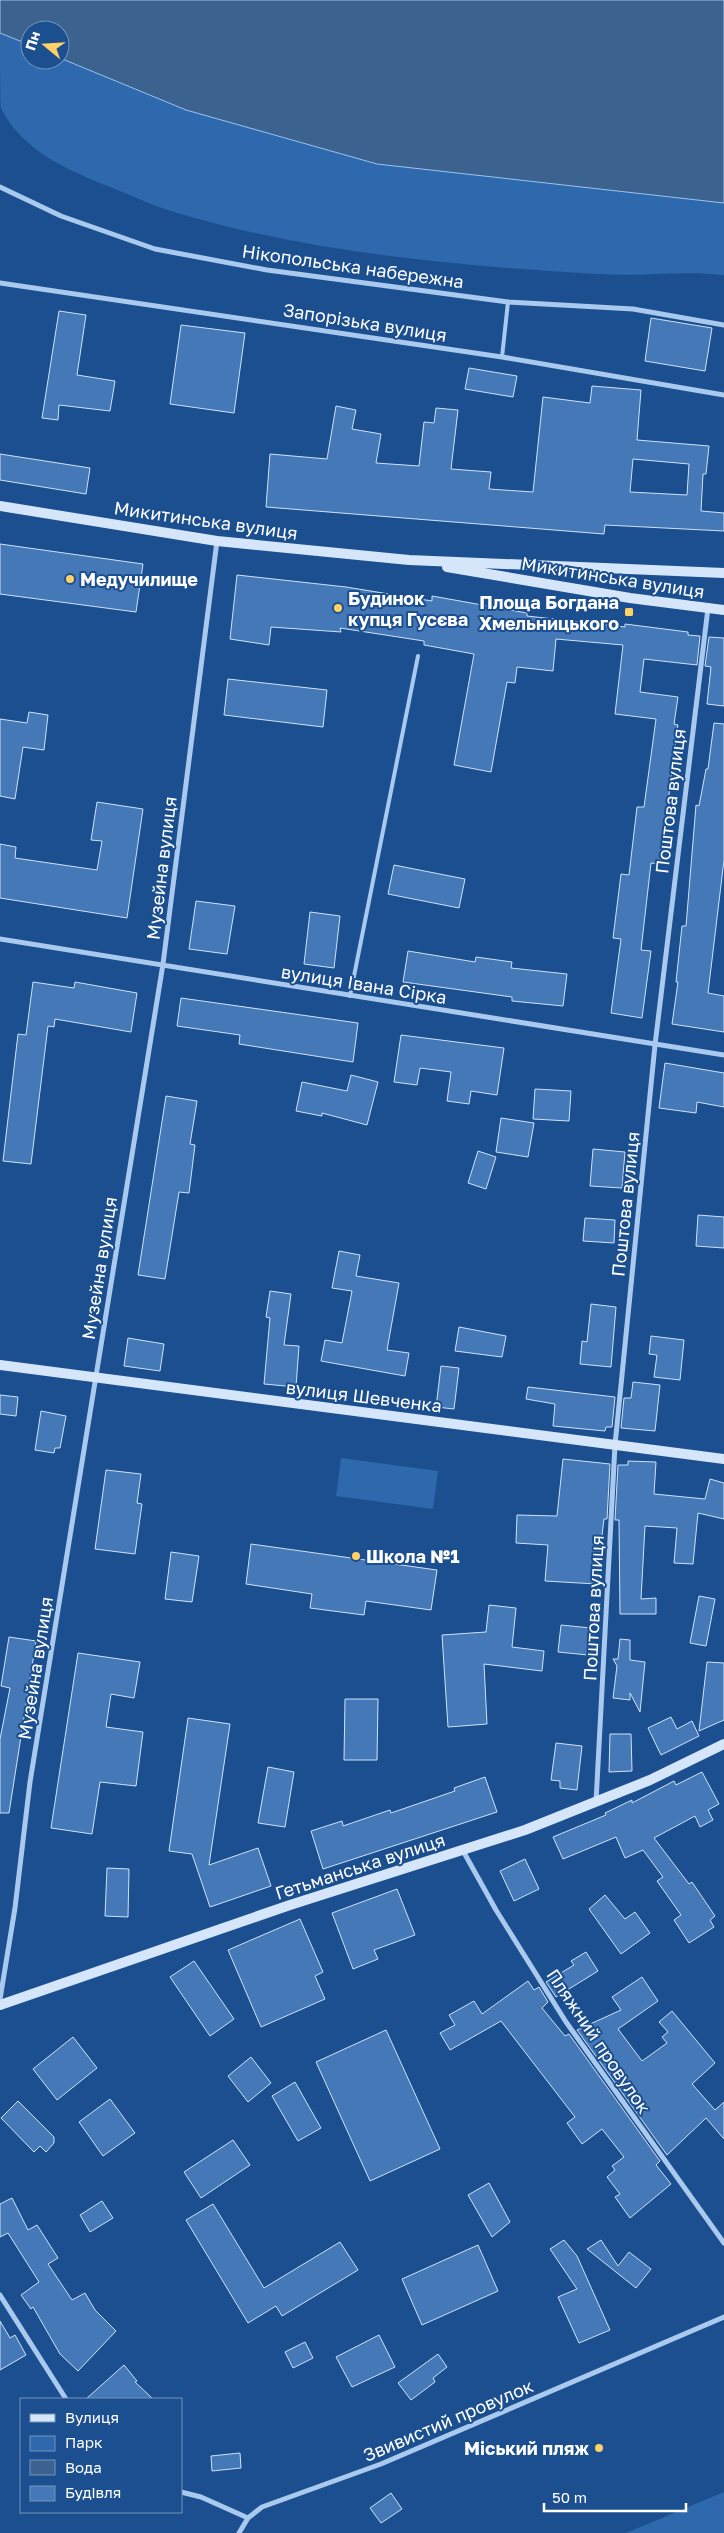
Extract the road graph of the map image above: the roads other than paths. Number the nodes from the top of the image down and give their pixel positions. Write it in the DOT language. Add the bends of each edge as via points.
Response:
graph roads {
  1 [pos="0,187"];
  2 [pos="0,283"];
  3 [pos="508,302"];
  4 [pos="724,325"];
  5 [pos="502,356"];
  6 [pos="724,395"];
  7 [pos="0,506"];
  8 [pos="216,541"];
  9 [pos="409,560"];
  10 [pos="724,573"];
  11 [pos="708,608"];
  12 [pos="724,610"];
  13 [pos="418,656"];
  14 [pos="0,939"];
  15 [pos="163,964"];
  16 [pos="350,996"];
  17 [pos="655,1045"];
  18 [pos="724,1055"];
  19 [pos="0,1365"];
  20 [pos="95,1379"];
  21 [pos="616,1445"];
  22 [pos="724,1459"];
  23 [pos="724,1744"];
  24 [pos="596,1804"];
  25 [pos="462,1849"];
  26 [pos="0,1999"];
  27 [pos="0,2006"];
  28 [pos="724,2243"];
  29 [pos="0,2295"];
  30 [pos="724,2317"];
  31 [pos="65,2398"];
  32 [pos="182,2492"];
  33 [pos="248,2518"];
  34 [pos="239,2533"];
  1 -- 3 [label="street, Нікопольська набережна" via="61,216 155,249 267,270"];
  2 -- 5 [label="street, Запорізька вулиця"];
  3 -- 4 [label="street, Нікопольська набережна" via="633,309"];
  3 -- 5 [label="lane"];
  5 -- 6 [label="street, Запорізька вулиця"];
  7 -- 8 [label="street, Микитинська вулиця"];
  8 -- 9 [label="street, Микитинська вулиця"];
  8 -- 15 [label="street, Музейна вулиця"];
  9 -- 10 [label="street, Микитинська вулиця"];
  9 -- 11 [label="street, Микитинська вулиця"];
  11 -- 12 [label="street, Микитинська вулиця"];
  11 -- 17 [label="street, Поштова вулиця"];
  13 -- 16 [label="lane"];
  14 -- 15 [label="street, вулиця Івана Сірка"];
  15 -- 16 [label="street, вулиця Івана Сірка"];
  15 -- 20 [label="street, Музейна вулиця"];
  16 -- 17 [label="street, вулиця Івана Сірка"];
  17 -- 18 [label="street, вулиця Івана Сірка"];
  17 -- 21 [label="street, Поштова вулиця"];
  19 -- 20 [label="street, вулиця Шевченка"];
  20 -- 21 [label="street, вулиця Шевченка"];
  20 -- 26 [label="street, Музейна вулиця" via="30,1782"];
  21 -- 22 [label="street, вулиця Шевченка"];
  21 -- 24 [label="street, Поштова вулиця"];
  23 -- 24 [label="street, Гетьманська вулиця"];
  24 -- 25 [label="street, Гетьманська вулиця"];
  25 -- 27 [label="street, Гетьманська вулиця"];
  25 -- 28 [label="street, Пляжний провулок" via="566,2022"];
  29 -- 31 [label="street"];
  30 -- 33 [label="street, Звивистий провулок" via="381,2464 262,2507"];
  32 -- 33 [label="street" via="202,2497"];
  33 -- 34 [label="street"];
}
